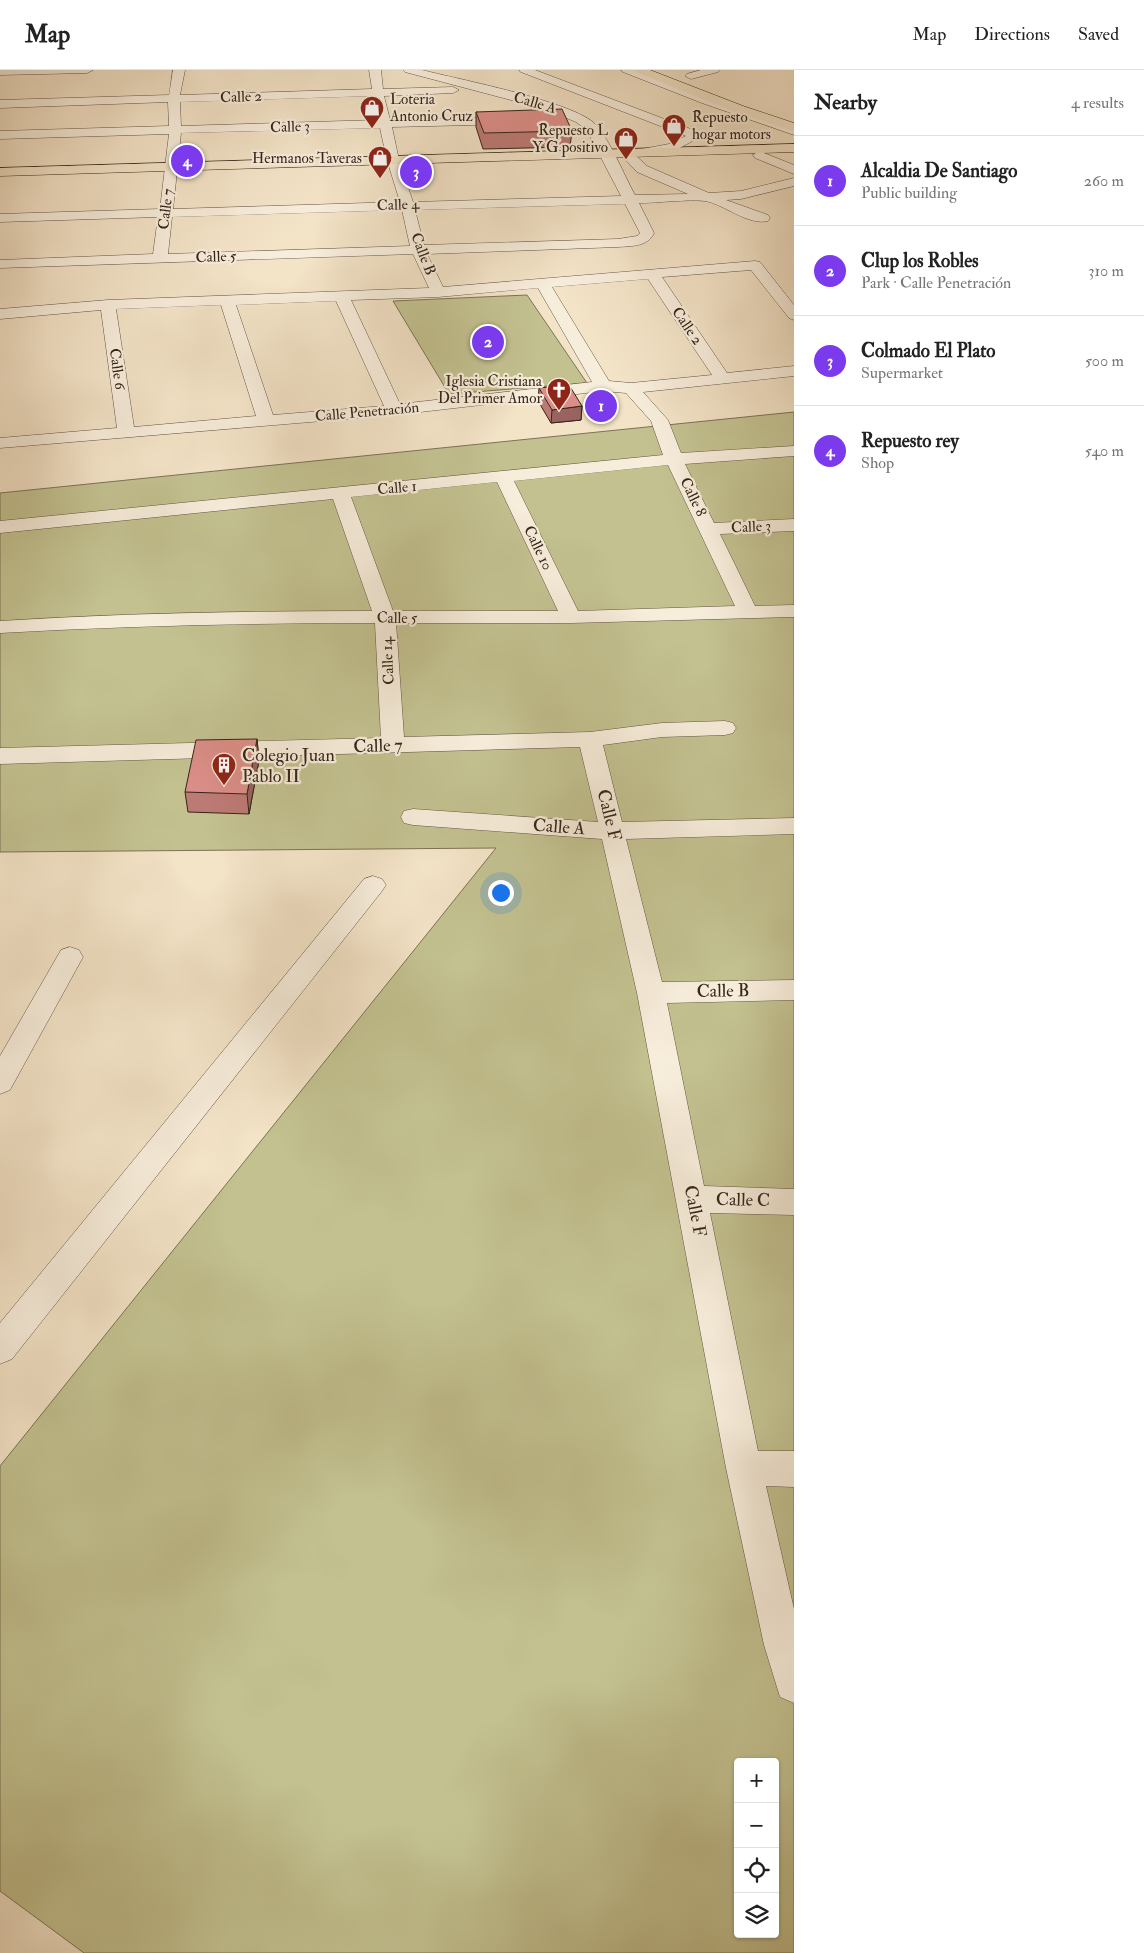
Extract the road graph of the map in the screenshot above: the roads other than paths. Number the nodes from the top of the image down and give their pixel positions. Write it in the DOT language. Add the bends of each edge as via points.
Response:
graph roads {
  1 [pos="87,70"];
  2 [pos="179,70"];
  3 [pos="375,70"];
  4 [pos="409,70"];
  5 [pos="524,70"];
  6 [pos="626,70"];
  7 [pos="640,70"];
  8 [pos="658,70"];
  9 [pos="714,70"];
  10 [pos="0,72"];
  11 [pos="482,89"];
  12 [pos="721,89"];
  13 [pos="378,93"];
  14 [pos="174,98"];
  15 [pos="0,104"];
  16 [pos="744,107"];
  17 [pos="775,108"];
  18 [pos="794,115"];
  19 [pos="551,119"];
  20 [pos="580,119"];
  21 [pos="522,120"];
  22 [pos="794,120"];
  23 [pos="385,124"];
  24 [pos="774,124"];
  25 [pos="794,127"];
  26 [pos="175,130"];
  27 [pos="794,131"];
  28 [pos="0,135"];
  29 [pos="794,148"];
  30 [pos="646,152"];
  31 [pos="758,152"];
  32 [pos="794,154"];
  33 [pos="609,156"];
  34 [pos="630,158"];
  35 [pos="394,163"];
  36 [pos="171,169"];
  37 [pos="794,170"];
  38 [pos="0,172"];
  39 [pos="0,176"];
  40 [pos="794,182"];
  41 [pos="711,197"];
  42 [pos="629,198"];
  43 [pos="407,204"];
  44 [pos="166,213"];
  45 [pos="0,218"];
  46 [pos="763,218"];
  47 [pos="641,240"];
  48 [pos="418,250"];
  49 [pos="160,259"];
  50 [pos="0,264"];
  51 [pos="652,273"];
  52 [pos="542,282"];
  53 [pos="438,292"];
  54 [pos="342,296"];
  55 [pos="227,300"];
  56 [pos="108,305"];
  57 [pos="0,314"];
  58 [pos="794,315"];
  59 [pos="794,371"];
  60 [pos="722,378"];
  61 [pos="603,386"];
  62 [pos="631,388"];
  63 [pos="394,410"];
  64 [pos="266,421"];
  65 [pos="126,432"];
  66 [pos="0,443"];
  67 [pos="794,451"];
  68 [pos="674,460"];
  69 [pos="504,478"];
  70 [pos="340,493"];
  71 [pos="794,525"];
  72 [pos="0,527"];
  73 [pos="709,529"];
  74 [pos="794,610"];
  75 [pos="748,612"];
  76 [pos="571,617"];
  77 [pos="385,618"];
  78 [pos="0,627"];
  79 [pos="725,728"];
  80 [pos="590,739"];
  81 [pos="393,746"];
  82 [pos="0,756"];
  83 [pos="413,817"];
  84 [pos="794,826"];
  85 [pos="613,831"];
  86 [pos="373,885"];
  87 [pos="70,957"];
  88 [pos="794,990"];
  89 [pos="651,993"];
  90 [pos="0,1082"];
  91 [pos="693,1199"];
  92 [pos="794,1202"];
  93 [pos="0,1348"];
  94 [pos="744,1468"];
  95 [pos="794,1469"];
  96 [pos="794,1683"];
  1 -- 10 [label="street"];
  2 -- 14 [label="street, Calle 7"];
  3 -- 13 [label="street, Calle B"];
  4 -- 11 [label="street, Calle A"];
  5 -- 30 [label="street" via="692,134 692,138 682,143"];
  6 -- 24 [label="street"];
  7 -- 16 [label="main road"];
  8 -- 16 [label="main road"];
  9 -- 12 [label="street" via="687,75"];
  11 -- 13 [label="street, Calle 2"];
  11 -- 20 [label="street, Calle A" via="549,106"];
  13 -- 14 [label="street, Calle 2"];
  13 -- 23 [label="street, Calle B"];
  14 -- 15 [label="street, Calle 2"];
  14 -- 26 [label="street, Calle 7"];
  16 -- 22 [label="main road"];
  16 -- 25 [label="main road"];
  17 -- 18 [label="street"];
  19 -- 20 [label="street"];
  20 -- 33 [label="street, Calle A" via="590,127"];
  21 -- 23 [label="street, Calle 3"];
  23 -- 26 [label="street, Calle 3"];
  23 -- 35 [label="street, Calle B"];
  24 -- 27 [label="street"];
  24 -- 31 [label="main road" via="780,130 780,138"];
  26 -- 28 [label="street, Calle 3"];
  26 -- 36 [label="street, Calle 7"];
  29 -- 31 [label="main road"];
  30 -- 31 [label="main road"];
  30 -- 33 [label="main road"];
  31 -- 32 [label="main road"];
  31 -- 34 [label="main road"];
  31 -- 37 [label="street"];
  33 -- 34 [label="main road"];
  33 -- 35 [label="main road"];
  33 -- 42 [label="street, Calle A"];
  34 -- 41 [label="street" via="642,169"];
  35 -- 36 [label="main road"];
  35 -- 43 [label="street, Calle B"];
  36 -- 38 [label="main road"];
  36 -- 39 [label="main road"];
  36 -- 44 [label="street, Calle 7"];
  40 -- 41 [label="street, Calle 4" via="741,195"];
  41 -- 42 [label="street, Calle 4"];
  41 -- 46 [label="street"];
  42 -- 43 [label="street, Calle 4"];
  42 -- 47 [label="street, Calle A" via="647,233"];
  43 -- 44 [label="street, Calle 4"];
  43 -- 48 [label="street, Calle B"];
  44 -- 45 [label="street, Calle 4"];
  44 -- 49 [label="street, Calle 7"];
  47 -- 48 [label="street, Calle 5"];
  48 -- 49 [label="street, Calle 5"];
  48 -- 53 [label="street, Calle B"];
  49 -- 50 [label="street, Calle 5"];
  51 -- 52 [label="street"];
  51 -- 58 [label="street" via="755,265"];
  51 -- 60 [label="street, Calle 2"];
  52 -- 53 [label="street"];
  52 -- 61 [label="street"];
  53 -- 54 [label="street"];
  54 -- 55 [label="street"];
  54 -- 63 [label="street"];
  55 -- 56 [label="street"];
  55 -- 64 [label="street"];
  56 -- 57 [label="street"];
  56 -- 65 [label="street, Calle 6"];
  59 -- 60 [label="street, Calle Penetración"];
  60 -- 62 [label="street, Calle Penetración"];
  61 -- 62 [label="street, Calle Penetración"];
  61 -- 63 [label="street, Calle Penetración"];
  62 -- 68 [label="street, Calle 8" via="658,420"];
  63 -- 64 [label="street, Calle Penetración"];
  64 -- 65 [label="street, Calle Penetración"];
  65 -- 66 [label="street, Calle Penetración"];
  67 -- 68 [label="street, Calle 1"];
  68 -- 69 [label="street, Calle 1"];
  68 -- 73 [label="street, Calle 8"];
  69 -- 70 [label="street, Calle 1"];
  69 -- 76 [label="street, Calle 10"];
  70 -- 72 [label="street, Calle 1"];
  70 -- 77 [label="street, Calle 14"];
  71 -- 73 [label="street, Calle 3"];
  73 -- 75 [label="street, Calle 8"];
  74 -- 75 [label="street, Calle 5"];
  75 -- 76 [label="street, Calle 5"];
  76 -- 77 [label="street, Calle 5"];
  77 -- 78 [label="street, Calle 5" via="236,617"];
  77 -- 81 [label="street, Calle 14"];
  79 -- 80 [label="street, Calle 7" via="662,730"];
  80 -- 81 [label="street, Calle 7"];
  80 -- 85 [label="street, Calle F"];
  81 -- 82 [label="street, Calle 7"];
  83 -- 85 [label="street, Calle A"];
  84 -- 85 [label="street, Calle A"];
  85 -- 89 [label="street, Calle F"];
  86 -- 93 [label="street"];
  87 -- 90 [label="street"];
  88 -- 89 [label="street, Calle B"];
  89 -- 91 [label="street, Calle F"];
  91 -- 92 [label="street, Calle C"];
  91 -- 94 [label="street, Calle F"];
  94 -- 95 [label="street"];
  94 -- 96 [label="street, Calle F"];
}
